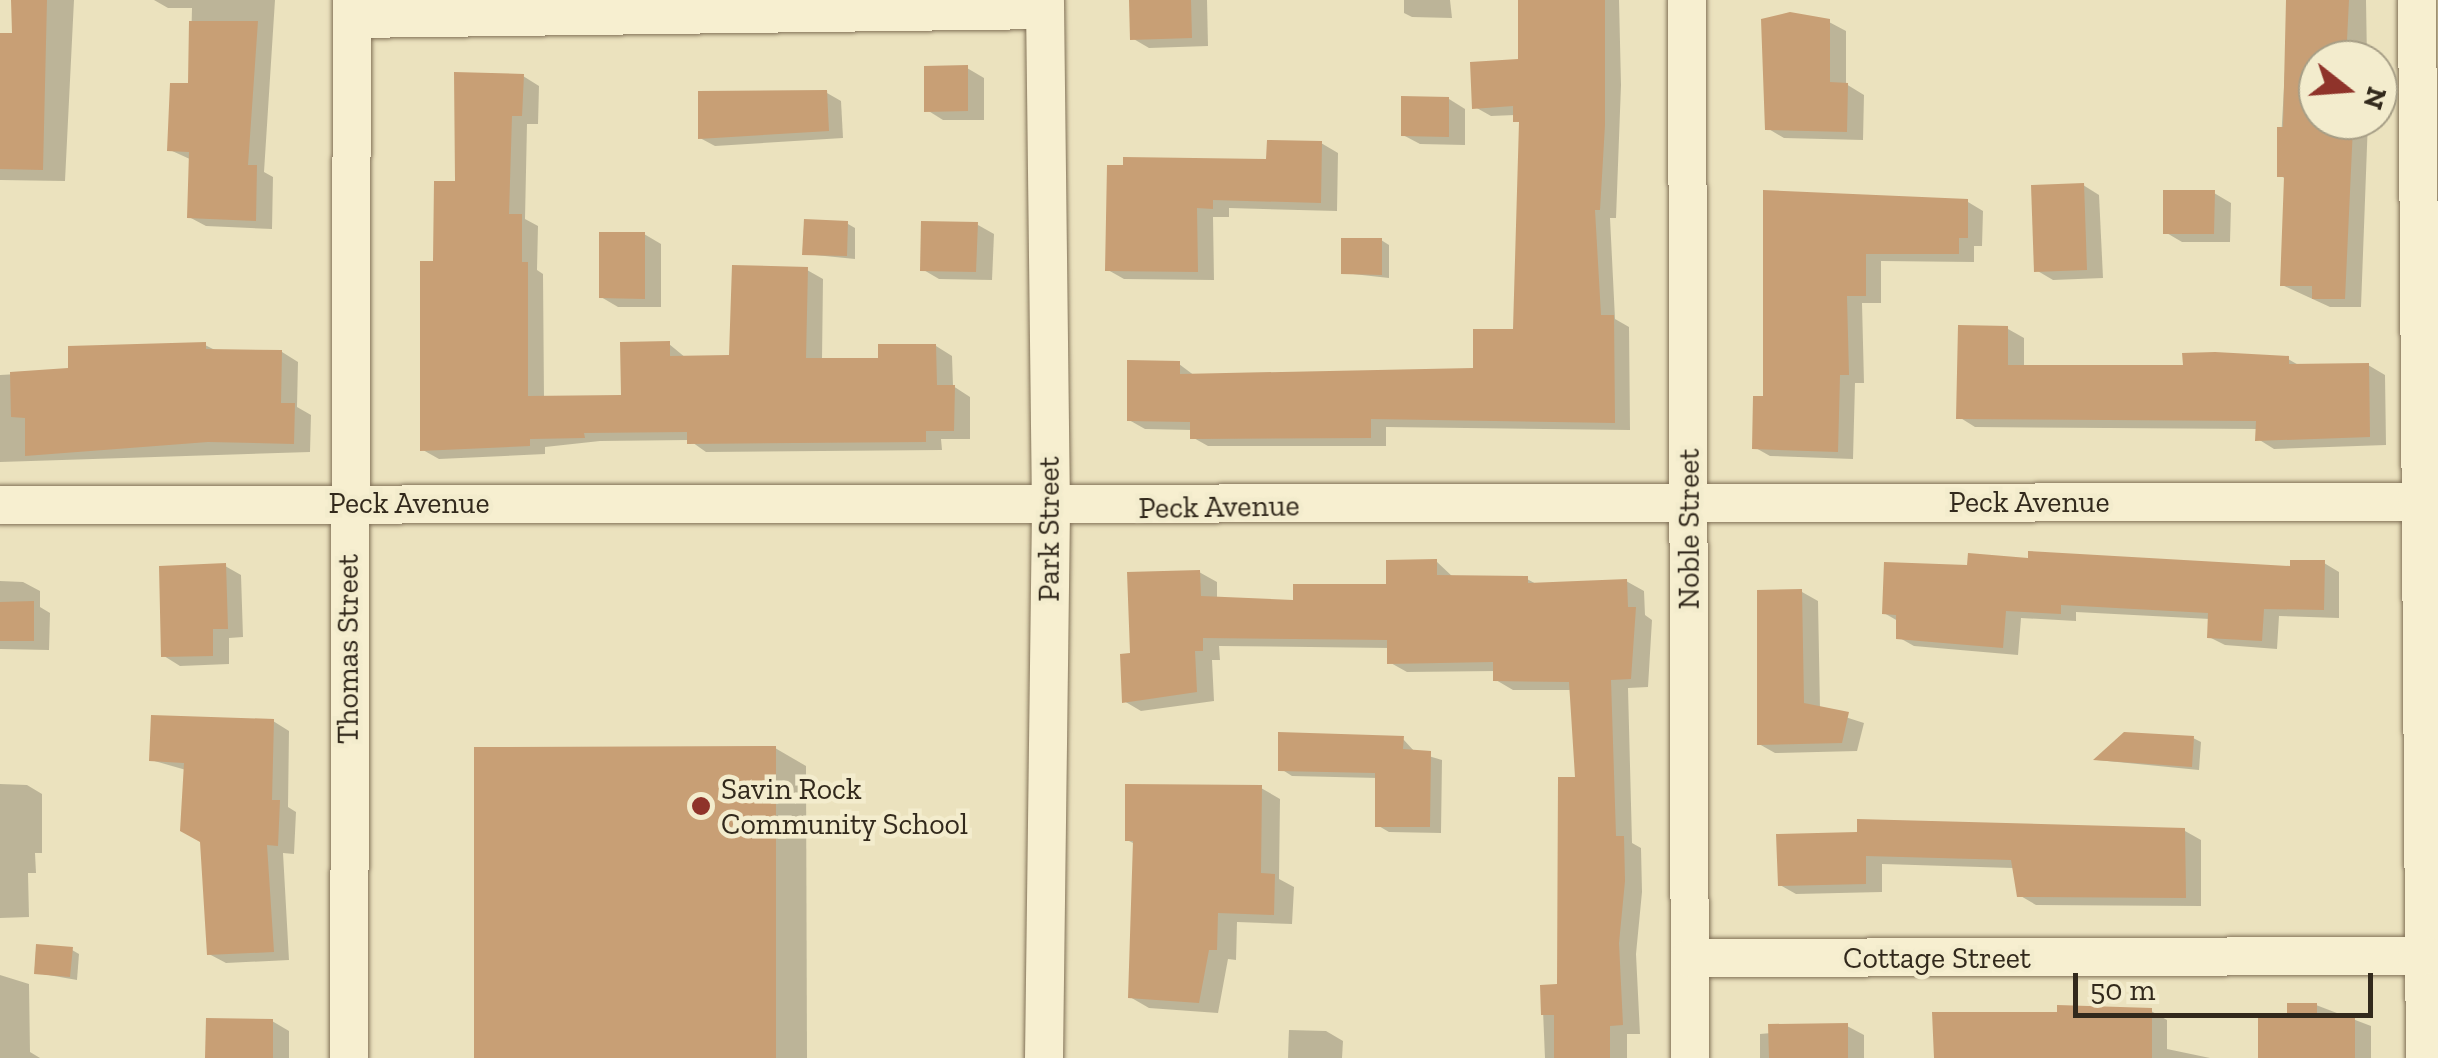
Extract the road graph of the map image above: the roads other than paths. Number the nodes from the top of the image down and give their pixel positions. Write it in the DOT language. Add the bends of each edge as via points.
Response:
graph roads {
  1 [pos="1687,0"];
  2 [pos="2417,0"];
  3 [pos="1045,5"];
  4 [pos="352,9"];
  5 [pos="1689,502"];
  6 [pos="2428,502"];
  7 [pos="348,503"];
  8 [pos="0,505"];
  9 [pos="1051,509"];
  10 [pos="2425,956"];
  11 [pos="1690,958"];
  12 [pos="349,1058"];
  13 [pos="1044,1058"];
  14 [pos="1690,1058"];
  15 [pos="2425,1058"];
  1 -- 5 [label="street, Noble Street"];
  2 -- 6 [label="street"];
  3 -- 4 [label="street"];
  3 -- 9 [label="street, Park Street"];
  4 -- 7 [label="street, Thomas Street"];
  5 -- 6 [label="street, Peck Avenue"];
  5 -- 9 [label="street, Peck Avenue"];
  5 -- 11 [label="street, Noble Street"];
  6 -- 10 [label="street"];
  7 -- 8 [label="street, Peck Avenue"];
  7 -- 9 [label="street, Peck Avenue"];
  7 -- 12 [label="street, Thomas Street"];
  9 -- 13 [label="street, Park Street"];
  10 -- 11 [label="street, Cottage Street"];
  10 -- 15 [label="street"];
  11 -- 14 [label="street, Noble Street"];
}
